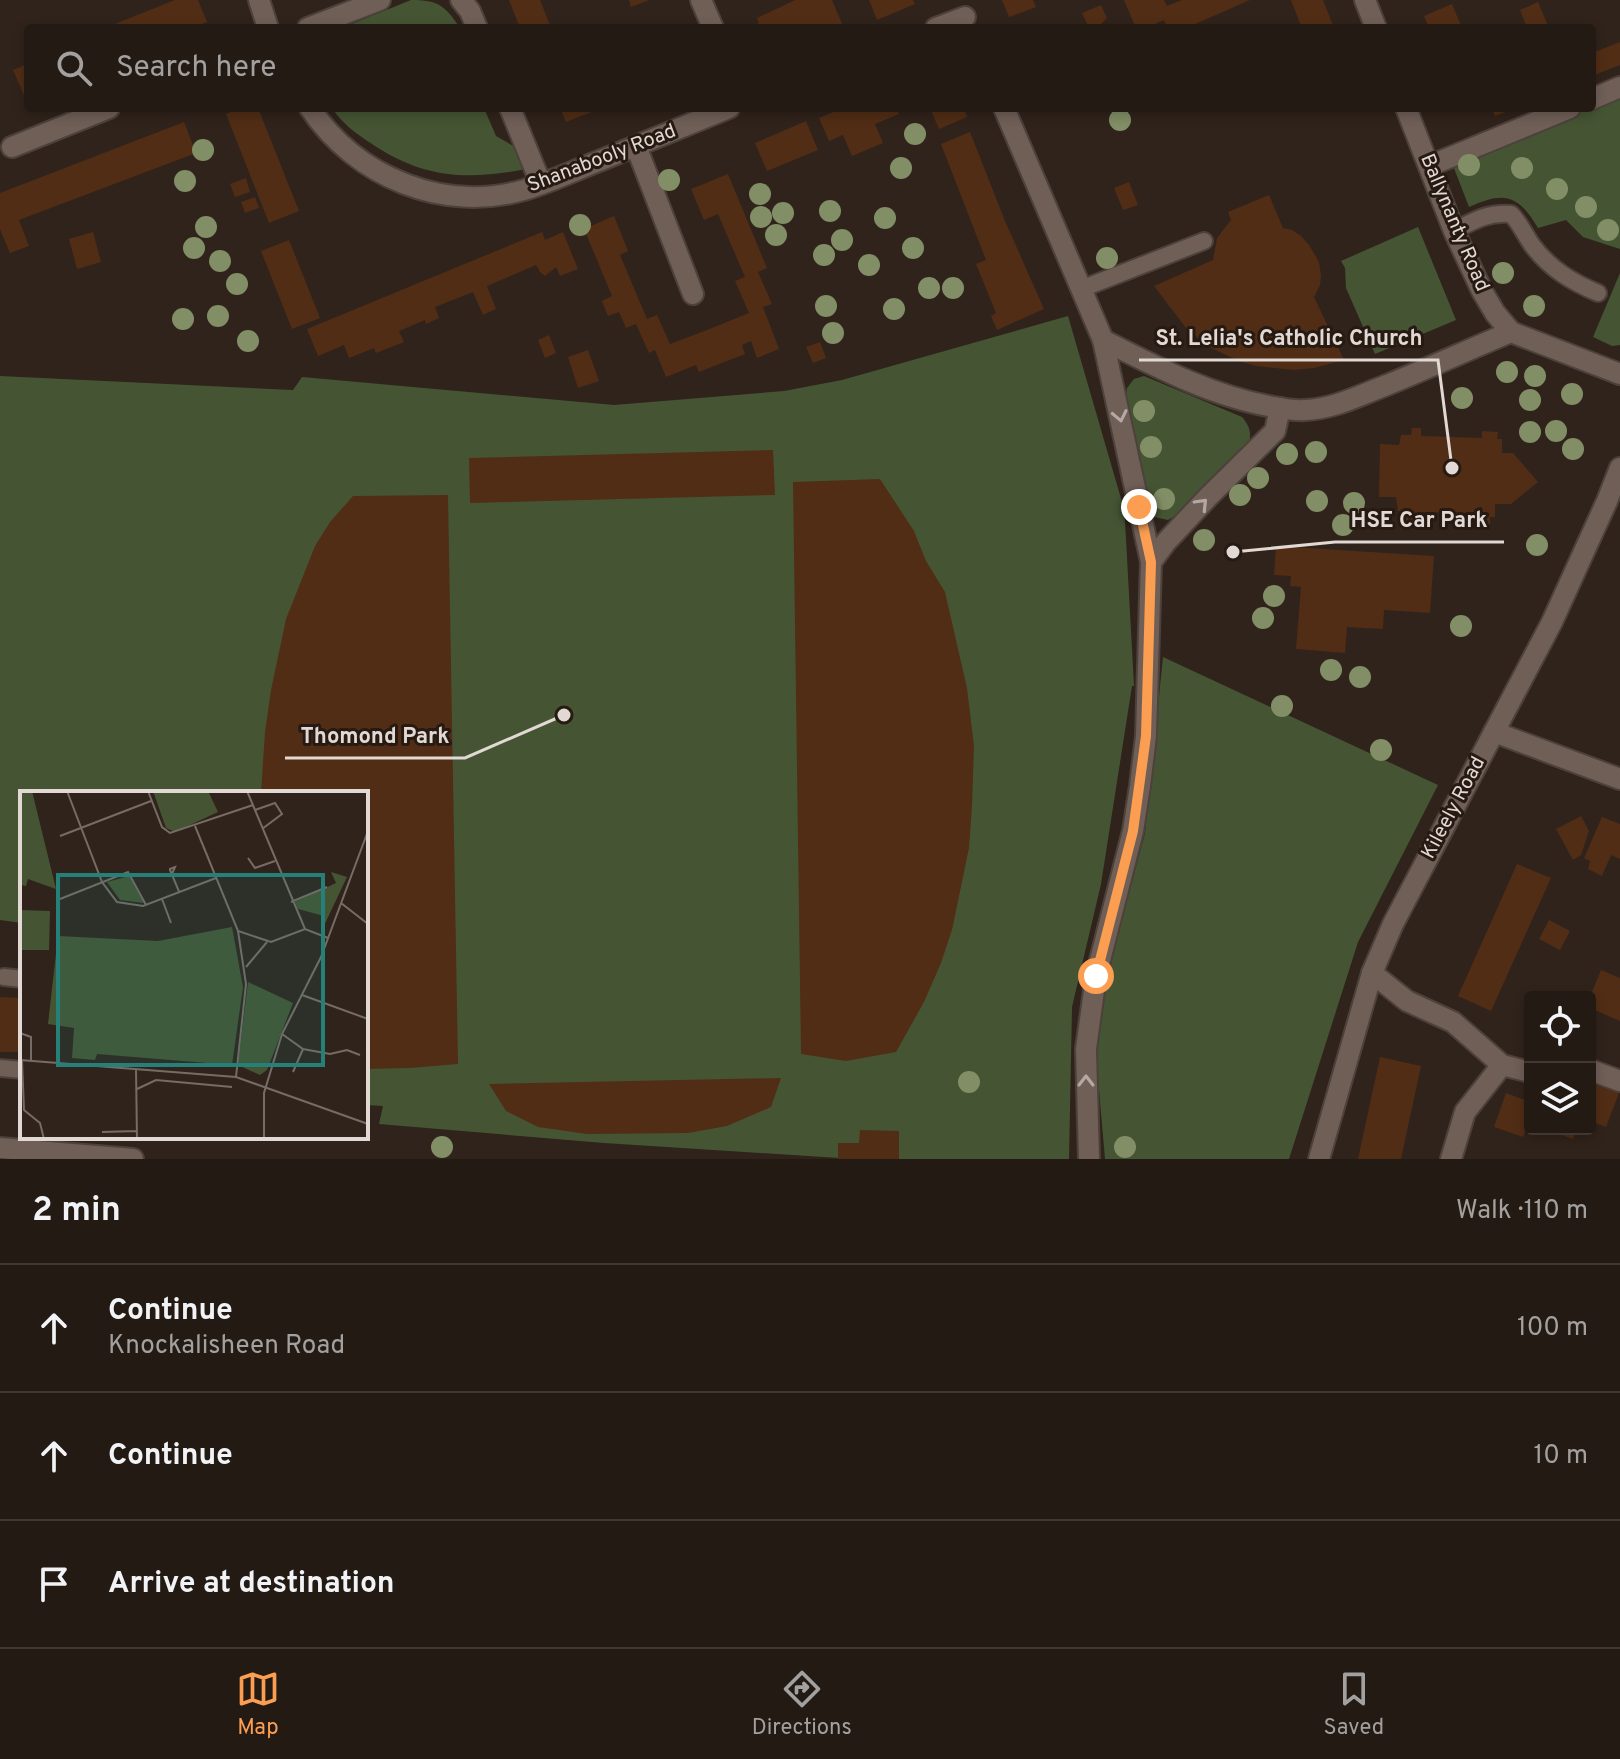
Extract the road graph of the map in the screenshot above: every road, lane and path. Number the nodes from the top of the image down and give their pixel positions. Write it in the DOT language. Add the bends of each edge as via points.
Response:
graph roads {
  1 [pos="259,0"];
  2 [pos="380,0"];
  3 [pos="461,0"];
  4 [pos="701,0"];
  5 [pos="1365,0"];
  6 [pos="964,15"];
  7 [pos="267,24"];
  8 [pos="318,24"];
  9 [pos="475,24"];
  10 [pos="711,24"];
  11 [pos="945,24"];
  12 [pos="1374,24"];
  13 [pos="1620,87"];
  14 [pos="1596,97"];
  15 [pos="99,112"];
  16 [pos="313,112"];
  17 [pos="512,112"];
  18 [pos="719,112"];
  19 [pos="1006,112"];
  20 [pos="1408,112"];
  21 [pos="1560,112"];
  22 [pos="636,146"];
  23 [pos="12,147"];
  24 [pos="1429,166"];
  25 [pos="541,184"];
  26 [pos="1454,231"];
  27 [pos="1204,241"];
  28 [pos="1081,289"];
  29 [pos="1598,293"];
  30 [pos="693,294"];
  31 [pos="1511,332"];
  32 [pos="1103,340"];
  33 [pos="1620,374"];
  34 [pos="1280,408"];
  35 [pos="1620,468"];
  36 [pos="1151,562"];
  37 [pos="1494,732"];
  38 [pos="1620,779"];
  39 [pos="1372,973"];
  40 [pos="4,977"];
  41 [pos="20,979"];
  42 [pos="1502,1065"];
  43 [pos="0,1068"];
  44 [pos="20,1070"];
  45 [pos="1524,1070"];
  46 [pos="1596,1072"];
  47 [pos="1620,1081"];
  48 [pos="0,1148"];
  49 [pos="133,1159"];
  50 [pos="1089,1159"];
  51 [pos="1319,1159"];
  52 [pos="1451,1159"];
  1 -- 7 [label="street"];
  2 -- 8 [label="street"];
  3 -- 9 [label="street"];
  4 -- 10 [label="street"];
  5 -- 12 [label="street"];
  6 -- 11 [label="street"];
  13 -- 14 [label="street"];
  15 -- 23 [label="street"];
  16 -- 25 [label="street, Shanabooly Road" via="365,165 422,192 483,197"];
  17 -- 25 [label="street"];
  18 -- 22 [label="street, Shanabooly Road"];
  19 -- 28 [label="street"];
  20 -- 24 [label="street, Ballynanty Road"];
  21 -- 24 [label="street"];
  22 -- 25 [label="street, Shanabooly Road"];
  22 -- 30 [label="street"];
  24 -- 26 [label="street, Ballynanty Road"];
  26 -- 29 [label="lane" via="1485,215 1511,214 1549,264"];
  26 -- 31 [label="street, Ballynanty Road" via="1488,302"];
  27 -- 28 [label="lane"];
  28 -- 32 [label="street"];
  31 -- 33 [label="street"];
  31 -- 34 [label="street" via="1343,403 1302,411"];
  32 -- 34 [label="street" via="1215,392"];
  32 -- 36 [label="street, one-way"];
  36 -- 34 [label="street, one-way" via="1275,431"];
  35 -- 37 [label="street, Kileely Road" via="1552,622"];
  50 -- 36 [label="street, one-way" via="1086,1049 1096,976 1140,786"];
  37 -- 38 [label="street"];
  37 -- 39 [label="street, Kileely Road"];
  39 -- 42 [label="street" via="1407,1001 1453,1022"];
  39 -- 51 [label="street, Kileely Road"];
  40 -- 41 [label="lane"];
  42 -- 45 [label="street"];
  42 -- 52 [label="street" via="1465,1112"];
  43 -- 44 [label="lane"];
  46 -- 47 [label="street"];
  48 -- 49 [label="street"];
}
